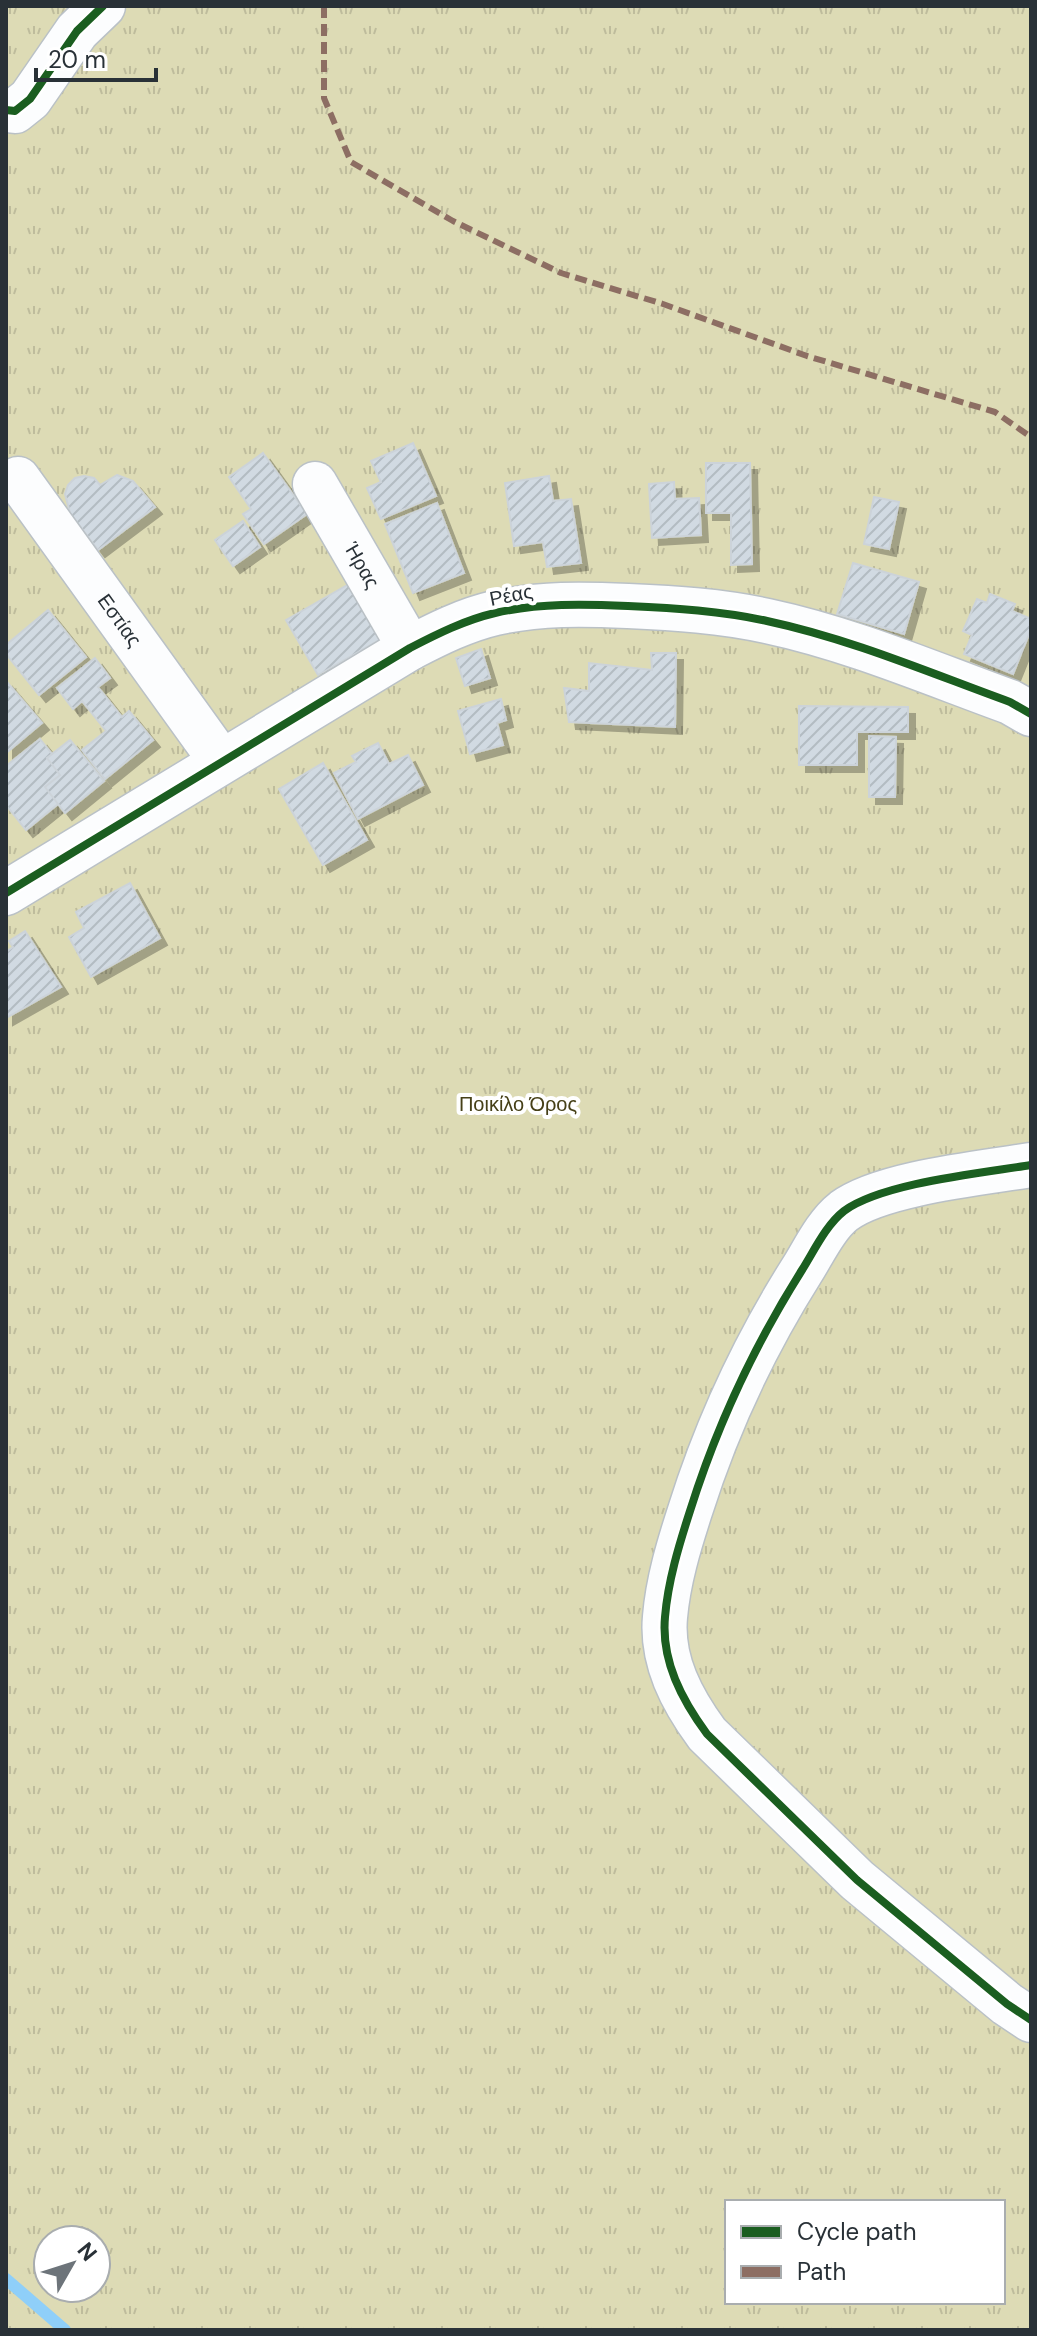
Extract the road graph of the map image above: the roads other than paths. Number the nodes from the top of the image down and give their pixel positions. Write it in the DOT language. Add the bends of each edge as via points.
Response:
graph roads {
  1 [pos="103,6"];
  2 [pos="6,110"];
  3 [pos="18,479"];
  4 [pos="315,484"];
  5 [pos="410,648"];
  6 [pos="1031,714"];
  7 [pos="221,761"];
  8 [pos="8,889"];
  9 [pos="1031,1165"];
  10 [pos="1031,2020"];
  1 -- 2 [label="street" via="77,31 30,99 15,111"];
  3 -- 7 [label="street, Εστίας"];
  4 -- 5 [label="street, Ήρας"];
  5 -- 6 [label="street, Ρέας" via="493,613 549,604 655,607 768,621 852,644"];
  5 -- 7 [label="street, Ρέας"];
  7 -- 8 [label="street, Ρέας"];
  9 -- 10 [label="street" via="875,1195 841,1213 829,1227 734,1393 678,1548 665,1619 675,1684 707,1734 857,1880"];
}
